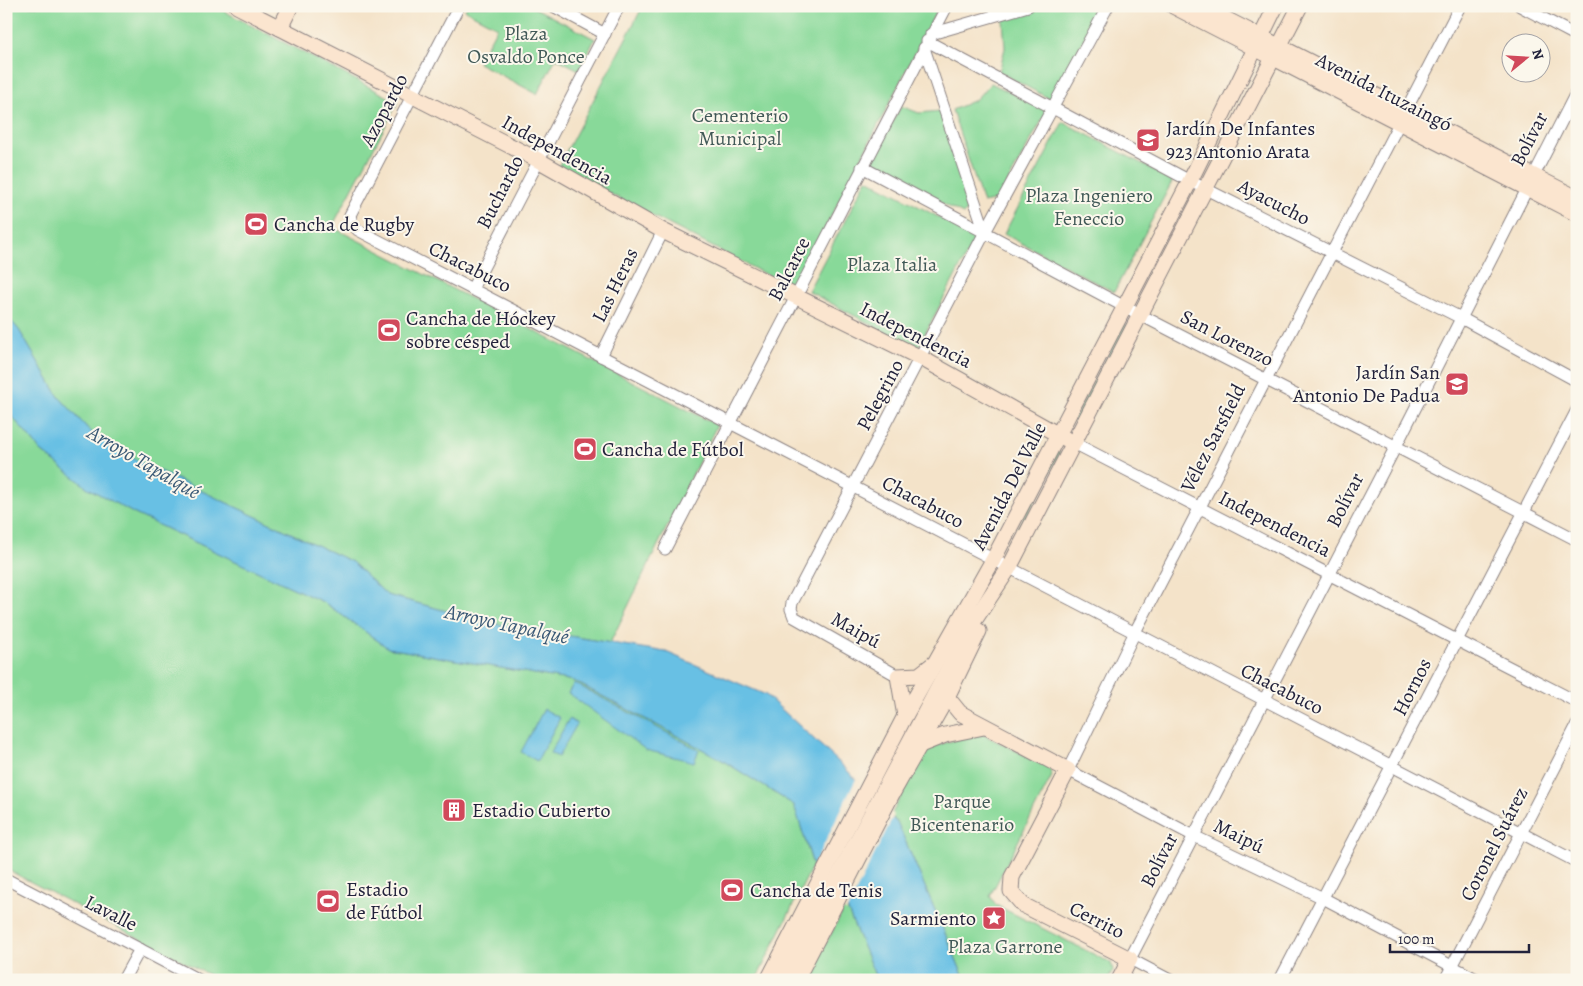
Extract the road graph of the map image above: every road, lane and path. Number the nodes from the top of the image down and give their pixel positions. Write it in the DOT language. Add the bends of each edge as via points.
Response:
graph roads {
  1 [pos="237,6"];
  2 [pos="291,6"];
  3 [pos="459,6"];
  4 [pos="553,6"];
  5 [pos="619,6"];
  6 [pos="947,6"];
  7 [pos="1028,6"];
  8 [pos="1108,6"];
  9 [pos="1173,6"];
  10 [pos="1200,6"];
  11 [pos="1276,6"];
  12 [pos="1300,6"];
  13 [pos="1460,6"];
  14 [pos="1520,6"];
  15 [pos="280,28"];
  16 [pos="605,34"];
  17 [pos="1577,36"];
  18 [pos="928,41"];
  19 [pos="1258,43"];
  20 [pos="1276,52"];
  21 [pos="1577,91"];
  22 [pos="413,96"];
  23 [pos="1055,108"];
  24 [pos="1402,116"];
  25 [pos="538,160"];
  26 [pos="862,167"];
  27 [pos="1190,180"];
  28 [pos="1529,181"];
  29 [pos="1205,188"];
  30 [pos="1577,198"];
  31 [pos="1577,214"];
  32 [pos="358,230"];
  33 [pos="663,231"];
  34 [pos="985,232"];
  35 [pos="1332,252"];
  36 [pos="472,289"];
  37 [pos="795,297"];
  38 [pos="1125,307"];
  39 [pos="1140,315"];
  40 [pos="1461,318"];
  41 [pos="601,356"];
  42 [pos="921,358"];
  43 [pos="1266,378"];
  44 [pos="1577,381"];
  45 [pos="1577,410"];
  46 [pos="730,422"];
  47 [pos="1058,435"];
  48 [pos="1074,443"];
  49 [pos="1396,446"];
  50 [pos="852,485"];
  51 [pos="1200,507"];
  52 [pos="1523,513"];
  53 [pos="1577,540"];
  54 [pos="666,549"];
  55 [pos="993,560"];
  56 [pos="1009,568"];
  57 [pos="1329,574"];
  58 [pos="794,617"];
  59 [pos="1134,634"];
  60 [pos="1457,641"];
  61 [pos="936,662"];
  62 [pos="898,676"];
  63 [pos="947,697"];
  64 [pos="1264,701"];
  65 [pos="1577,702"];
  66 [pos="905,716"];
  67 [pos="1577,725"];
  68 [pos="984,727"];
  69 [pos="920,745"];
  70 [pos="1392,766"];
  71 [pos="1068,770"];
  72 [pos="882,788"];
  73 [pos="1521,832"];
  74 [pos="1194,836"];
  75 [pos="1577,862"];
  76 [pos="6,880"];
  77 [pos="1011,891"];
  78 [pos="1323,898"];
  79 [pos="819,908"];
  80 [pos="140,949"];
  81 [pos="1130,959"];
  82 [pos="1452,967"];
  83 [pos="124,980"];
  84 [pos="199,980"];
  85 [pos="768,980"];
  86 [pos="783,980"];
  87 [pos="796,980"];
  88 [pos="1119,980"];
  89 [pos="1170,980"];
  90 [pos="1280,980"];
  91 [pos="1445,980"];
  92 [pos="1478,980"];
  1 -- 15 [label="main road, Independencia"];
  2 -- 15 [label="main road"];
  3 -- 22 [label="street, Azopardo"];
  4 -- 16 [label="street"];
  5 -- 16 [label="street, Buchardo"];
  6 -- 18 [label="street, Balcarce"];
  7 -- 18 [label="street"];
  8 -- 23 [label="street, Pelegrino"];
  9 -- 19 [label="main road, Avenida Ituzaingó"];
  10 -- 19 [label="main road, Avenida Ituzaingó"];
  11 -- 19 [label="main road, Avenida Del Valle"];
  12 -- 20 [label="main road, Avenida Del Valle"];
  13 -- 24 [label="street, Vélez Sarsfield"];
  14 -- 17 [label="street"];
  15 -- 22 [label="main road, Independencia"];
  16 -- 25 [label="street, Buchardo"];
  18 -- 23 [label="street, Ayacucho"];
  18 -- 26 [label="street, Balcarce"];
  18 -- 34 [label="street"];
  19 -- 20 [label="main road, Avenida Ituzaingó"];
  19 -- 27 [label="main road, Avenida Del Valle"];
  20 -- 24 [label="main road, Avenida Ituzaingó"];
  20 -- 29 [label="main road, Avenida Del Valle"];
  21 -- 28 [label="street, Bolívar"];
  22 -- 25 [label="main road, Independencia"];
  22 -- 32 [label="street, Azopardo" via="350,215"];
  23 -- 27 [label="street, Ayacucho"];
  23 -- 34 [label="street, Pelegrino"];
  24 -- 28 [label="main road, Avenida Ituzaingó"];
  24 -- 35 [label="street, Vélez Sarsfield"];
  25 -- 33 [label="main road, Independencia"];
  25 -- 36 [label="street, Buchardo"];
  26 -- 34 [label="street, San Lorenzo"];
  26 -- 37 [label="street, Balcarce"];
  27 -- 29 [label="street, Ayacucho"];
  27 -- 38 [label="main road, Avenida Del Valle"];
  28 -- 30 [label="main road, Avenida Ituzaingó"];
  28 -- 31 [label="main road, Avenida Ituzaingó"];
  28 -- 40 [label="street, Bolívar"];
  29 -- 35 [label="street, Ayacucho"];
  29 -- 39 [label="main road, Avenida Del Valle"];
  32 -- 36 [label="street, Chacabuco"];
  33 -- 37 [label="main road, Independencia"];
  33 -- 41 [label="street, Las Heras"];
  34 -- 38 [label="street, San Lorenzo"];
  34 -- 42 [label="street, Pelegrino"];
  35 -- 40 [label="street, Ayacucho"];
  35 -- 43 [label="street, Vélez Sarsfield"];
  36 -- 41 [label="street, Chacabuco"];
  37 -- 42 [label="main road, Independencia"];
  37 -- 46 [label="street, Balcarce"];
  38 -- 39 [label="street, San Lorenzo"];
  38 -- 47 [label="main road, Avenida Del Valle"];
  39 -- 43 [label="street, San Lorenzo"];
  39 -- 48 [label="main road, Avenida Del Valle"];
  40 -- 44 [label="street, Ayacucho"];
  40 -- 49 [label="street, Bolívar"];
  41 -- 46 [label="street, Chacabuco"];
  42 -- 47 [label="main road, Independencia"];
  42 -- 50 [label="street, Pelegrino"];
  43 -- 49 [label="street, San Lorenzo"];
  43 -- 51 [label="street, Vélez Sarsfield"];
  45 -- 52 [label="street, Hornos"];
  46 -- 50 [label="street, Chacabuco"];
  46 -- 54 [label="street, Balcarce"];
  47 -- 48 [label="main road, Independencia"];
  47 -- 55 [label="main road, Avenida Del Valle"];
  48 -- 51 [label="street, Independencia"];
  48 -- 56 [label="main road, Avenida Del Valle"];
  49 -- 52 [label="street, San Lorenzo"];
  49 -- 57 [label="street, Bolívar"];
  50 -- 55 [label="street, Chacabuco"];
  50 -- 58 [label="street, Pelegrino" via="792,603"];
  51 -- 57 [label="street, Independencia"];
  51 -- 59 [label="street, Vélez Sarsfield"];
  52 -- 53 [label="street, San Lorenzo"];
  52 -- 60 [label="street, Hornos"];
  55 -- 56 [label="street, Chacabuco"];
  55 -- 61 [label="main road, Avenida Del Valle"];
  56 -- 59 [label="street, Chacabuco"];
  56 -- 63 [label="main road, Avenida Del Valle"];
  56 -- 72 [label="main road, Avenida Del Valle" via="972,624"];
  57 -- 60 [label="street, Independencia"];
  57 -- 64 [label="street, Bolívar"];
  58 -- 62 [label="street, Maipú"];
  59 -- 64 [label="street, Chacabuco"];
  59 -- 71 [label="street, Vélez Sarsfield"];
  60 -- 65 [label="street, Independencia"];
  60 -- 70 [label="street, Hornos"];
  61 -- 62 [label="main road" via="919,675"];
  61 -- 66 [label="main road, Avenida Del Valle"];
  62 -- 66 [label="main road"];
  63 -- 68 [label="main road, Maipú" via="960,713"];
  63 -- 69 [label="main road, Avenida Del Valle"];
  64 -- 70 [label="street, Chacabuco"];
  64 -- 74 [label="street, Bolívar"];
  66 -- 72 [label="main road, Avenida Del Valle"];
  67 -- 73 [label="street, Coronel Suárez"];
  68 -- 69 [label="main road" via="951,733"];
  68 -- 71 [label="main road, Maipú"];
  69 -- 72 [label="main road, Avenida Del Valle"];
  70 -- 73 [label="street, Chacabuco"];
  70 -- 78 [label="street, Hornos"];
  71 -- 74 [label="street, Maipú"];
  71 -- 77 [label="main road, Vélez Sarsfield" via="1012,877"];
  72 -- 79 [label="main road, Avenida Del Valle"];
  72 -- 79 [label="main road, Avenida Del Valle"];
  73 -- 75 [label="street, Chacabuco"];
  73 -- 82 [label="street, Coronel Suárez"];
  74 -- 78 [label="street, Maipú"];
  74 -- 81 [label="street, Bolívar"];
  76 -- 80 [label="street, Lavalle"];
  77 -- 81 [label="main road, Cerrito" via="1022,905"];
  78 -- 82 [label="street, Maipú"];
  78 -- 90 [label="street, Hornos"];
  79 -- 85 [label="main road, Avenida Del Valle"];
  79 -- 86 [label="main road, Avenida Del Valle"];
  79 -- 87 [label="main road, Avenida Del Valle"];
  80 -- 83 [label="street"];
  80 -- 84 [label="street, Lavalle"];
  81 -- 88 [label="main road, Bolívar"];
  81 -- 89 [label="street, Cerrito"];
  82 -- 91 [label="street, Coronel Suárez"];
  82 -- 92 [label="street, Maipú"];
}
